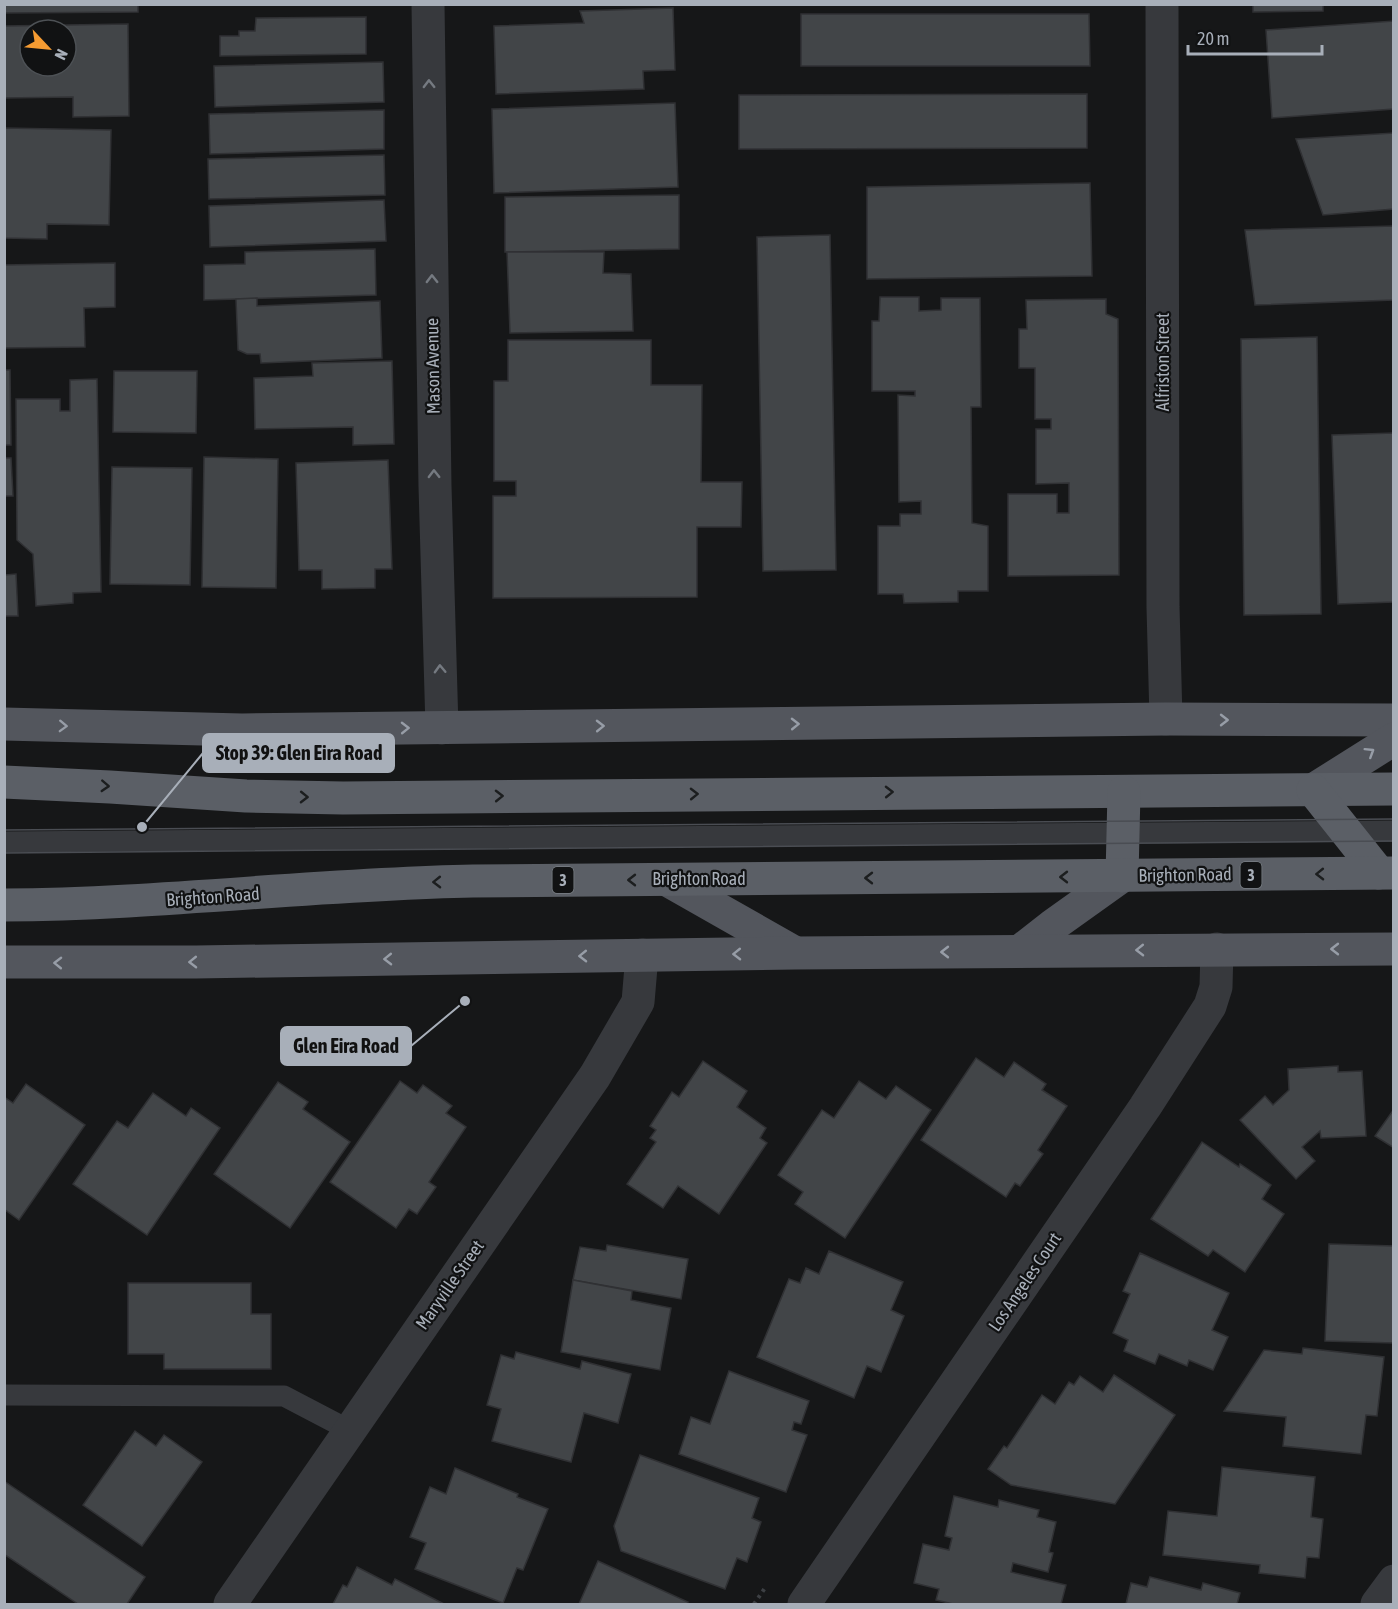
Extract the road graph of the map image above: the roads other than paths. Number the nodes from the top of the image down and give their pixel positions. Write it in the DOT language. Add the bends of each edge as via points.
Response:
graph roads {
  1 [pos="428,4"];
  2 [pos="1162,4"];
  3 [pos="1166,719"];
  4 [pos="1394,720"];
  5 [pos="4,724"];
  6 [pos="441,728"];
  7 [pos="1394,739"];
  8 [pos="4,782"];
  9 [pos="1394,789"];
  10 [pos="1313,790"];
  11 [pos="1124,792"];
  12 [pos="1345,831"];
  13 [pos="1394,831"];
  14 [pos="1123,832"];
  15 [pos="4,842"];
  16 [pos="1386,873"];
  17 [pos="1122,876"];
  18 [pos="667,880"];
  19 [pos="4,905"];
  20 [pos="1217,949"];
  21 [pos="1394,949"];
  22 [pos="1020,951"];
  23 [pos="795,953"];
  24 [pos="642,955"];
  25 [pos="4,962"];
  26 [pos="4,1395"];
  27 [pos="349,1430"];
  28 [pos="1394,1581"];
  29 [pos="230,1605"];
  30 [pos="804,1605"];
  31 [pos="1377,1605"];
  6 -- 1 [label="street, Mason Avenue, one-way"];
  2 -- 3 [label="street, Alfriston Street"];
  3 -- 4 [label="main road, one-way"];
  6 -- 3 [label="main road, one-way"];
  5 -- 6 [label="main road, one-way" via="242,730"];
  10 -- 7 [label="main road, one-way"];
  8 -- 11 [label="highway, one-way" via="344,798"];
  9 -- 10 [label="highway"];
  10 -- 11 [label="highway"];
  10 -- 12 [label="highway"];
  11 -- 14 [label="highway"];
  12 -- 13 [label="lane"];
  12 -- 14 [label="lane"];
  12 -- 16 [label="highway"];
  14 -- 15 [label="lane"];
  14 -- 17 [label="highway"];
  16 -- 17 [label="highway, Brighton Road / 3, one-way"];
  17 -- 18 [label="highway, Brighton Road / 3, one-way"];
  17 -- 22 [label="main road"];
  18 -- 19 [label="highway, Brighton Road / 3, one-way" via="396,883 133,902"];
  18 -- 23 [label="main road"];
  21 -- 20 [label="main road, one-way"];
  20 -- 22 [label="main road, one-way"];
  20 -- 30 [label="street, Los Angeles Court" via="1216,987 1205,1015"];
  22 -- 23 [label="main road, one-way"];
  23 -- 24 [label="main road, one-way"];
  24 -- 25 [label="main road, one-way" via="196,963"];
  24 -- 27 [label="street, Maryville Street" via="638,1002 595,1076"];
  26 -- 27 [label="lane" via="284,1396"];
  27 -- 29 [label="street, Maryville Street"];
  28 -- 31 [label="street"];
}
